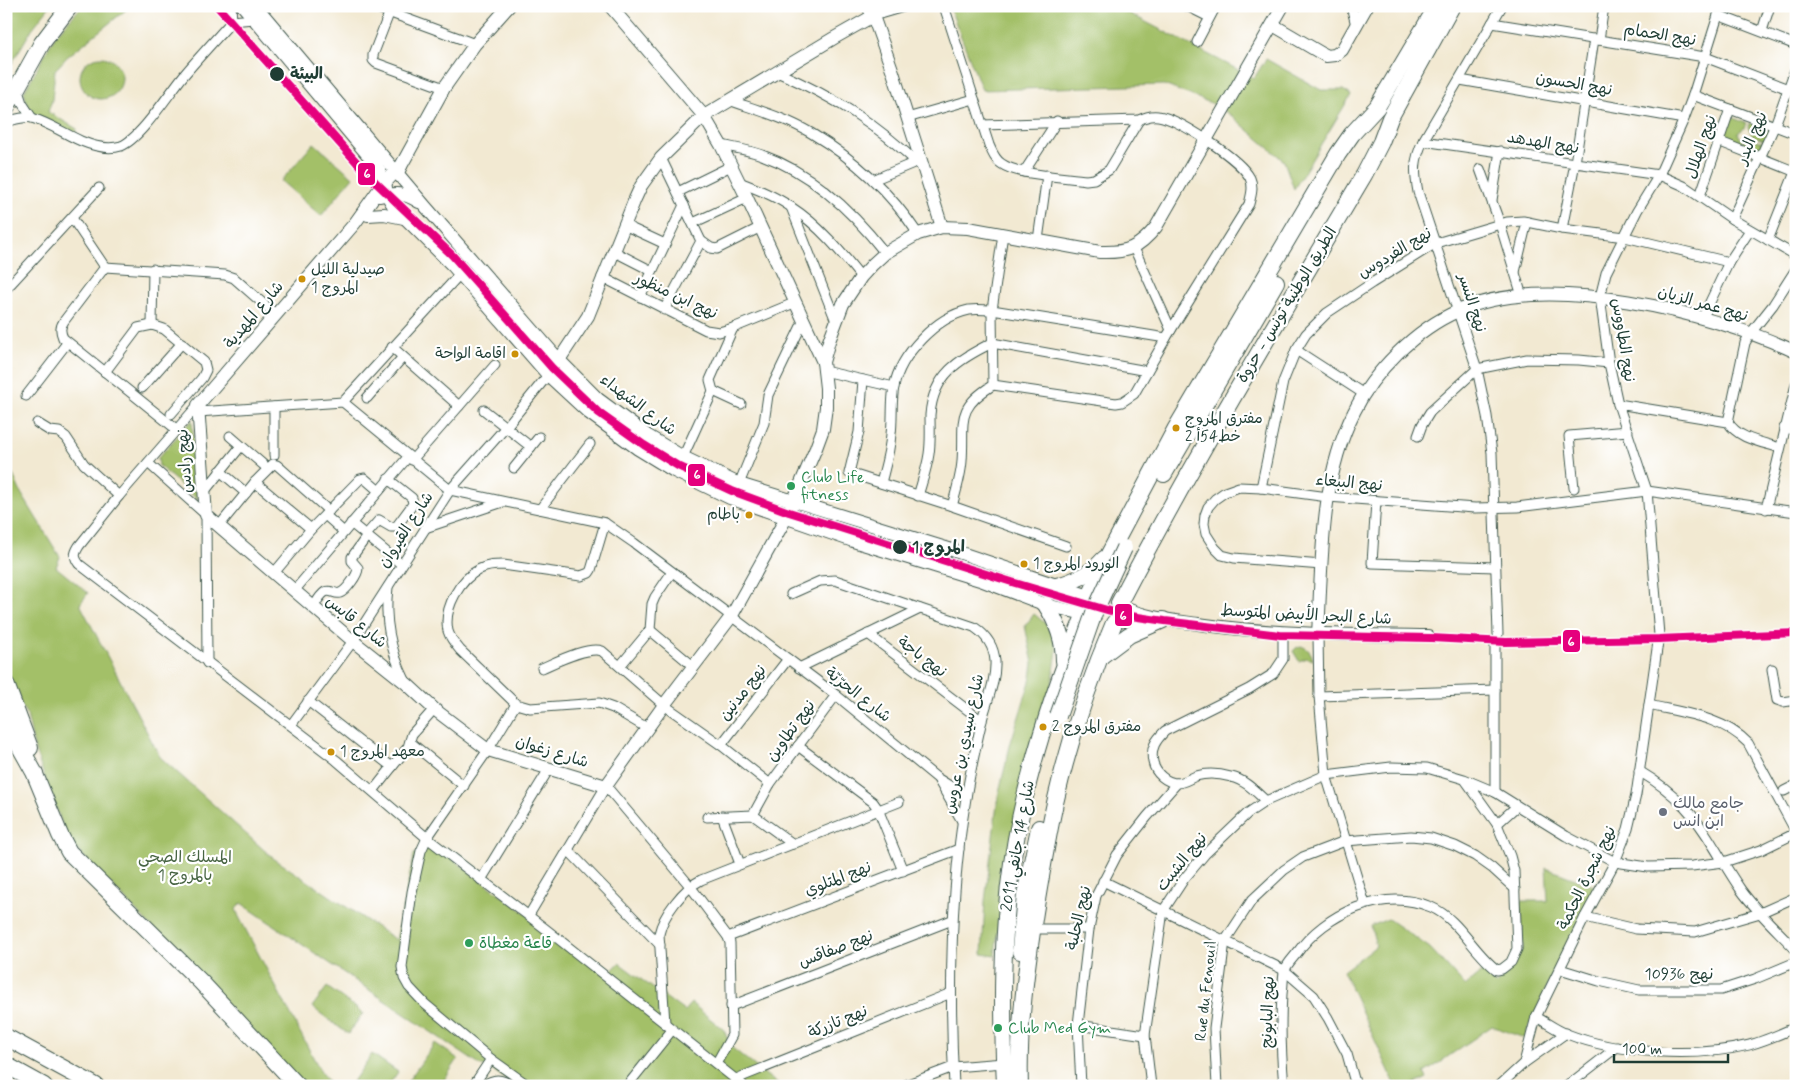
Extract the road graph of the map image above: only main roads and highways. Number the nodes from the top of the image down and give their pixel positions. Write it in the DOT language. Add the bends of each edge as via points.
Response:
graph roads {
  1 [pos="56,6"];
  2 [pos="70,6"];
  3 [pos="1437,6"];
  4 [pos="1452,6"];
  5 [pos="12,87"];
  6 [pos="6,108"];
  7 [pos="1390,118"];
  8 [pos="1123,551"];
  9 [pos="1057,586"];
  10 [pos="1090,595"];
  11 [pos="1046,605"];
  12 [pos="1117,613"];
  13 [pos="1084,615"];
  14 [pos="1158,619"];
  15 [pos="1099,658"];
  16 [pos="1064,666"];
  17 [pos="6,684"];
  18 [pos="1063,716"];
  19 [pos="6,722"];
  20 [pos="34,772"];
  21 [pos="1004,969"];
  22 [pos="1026,972"];
  23 [pos="6,1037"];
  24 [pos="6,1066"];
  25 [pos="44,1086"];
  26 [pos="96,1086"];
  27 [pos="298,1086"];
  28 [pos="1004,1086"];
  29 [pos="1020,1086"];
  1 -- 5 [label="highway" via="32,40"];
  2 -- 5 [label="highway"];
  3 -- 8 [label="highway" via="1158,484"];
  4 -- 7 [label="highway, الطريق الوطنية تونس - حزوة"];
  5 -- 6 [label="highway"];
  7 -- 8 [label="highway" via="1371,142"];
  7 -- 12 [label="highway, الطريق الوطنية تونس - حزوة" via="1364,175 1165,516"];
  8 -- 9 [label="highway" via="1086,574"];
  8 -- 10 [label="highway"];
  8 -- 18 [label="highway, bridge" via="1091,622"];
  10 -- 12 [label="highway" via="1100,590 1110,592 1114,595"];
  10 -- 13 [label="highway" via="1084,604"];
  11 -- 16 [label="highway" via="1059,630"];
  12 -- 13 [label="highway" via="1105,628 1095,626"];
  12 -- 15 [label="highway, شارع 14 جانفي 2011"];
  13 -- 16 [label="highway, شارع 14 جانفي 2011"];
  14 -- 15 [label="highway" via="1129,635"];
  15 -- 22 [label="highway, شارع 14 جانفي 2011" via="1055,804"];
  16 -- 21 [label="highway, شارع 14 جانفي 2011" via="1038,746 1014,845"];
  17 -- 20 [label="highway" via="30,746"];
  18 -- 21 [label="highway" via="1038,781"];
  18 -- 22 [label="highway" via="1025,895 1019,948"];
  19 -- 20 [label="highway"];
  20 -- 27 [label="highway" via="60,835 75,859 201,982"];
  21 -- 28 [label="highway, شارع 14 جانفي 2011"];
  22 -- 29 [label="highway, شارع 14 جانفي 2011"];
  23 -- 26 [label="highway"];
  24 -- 25 [label="highway"];
}
